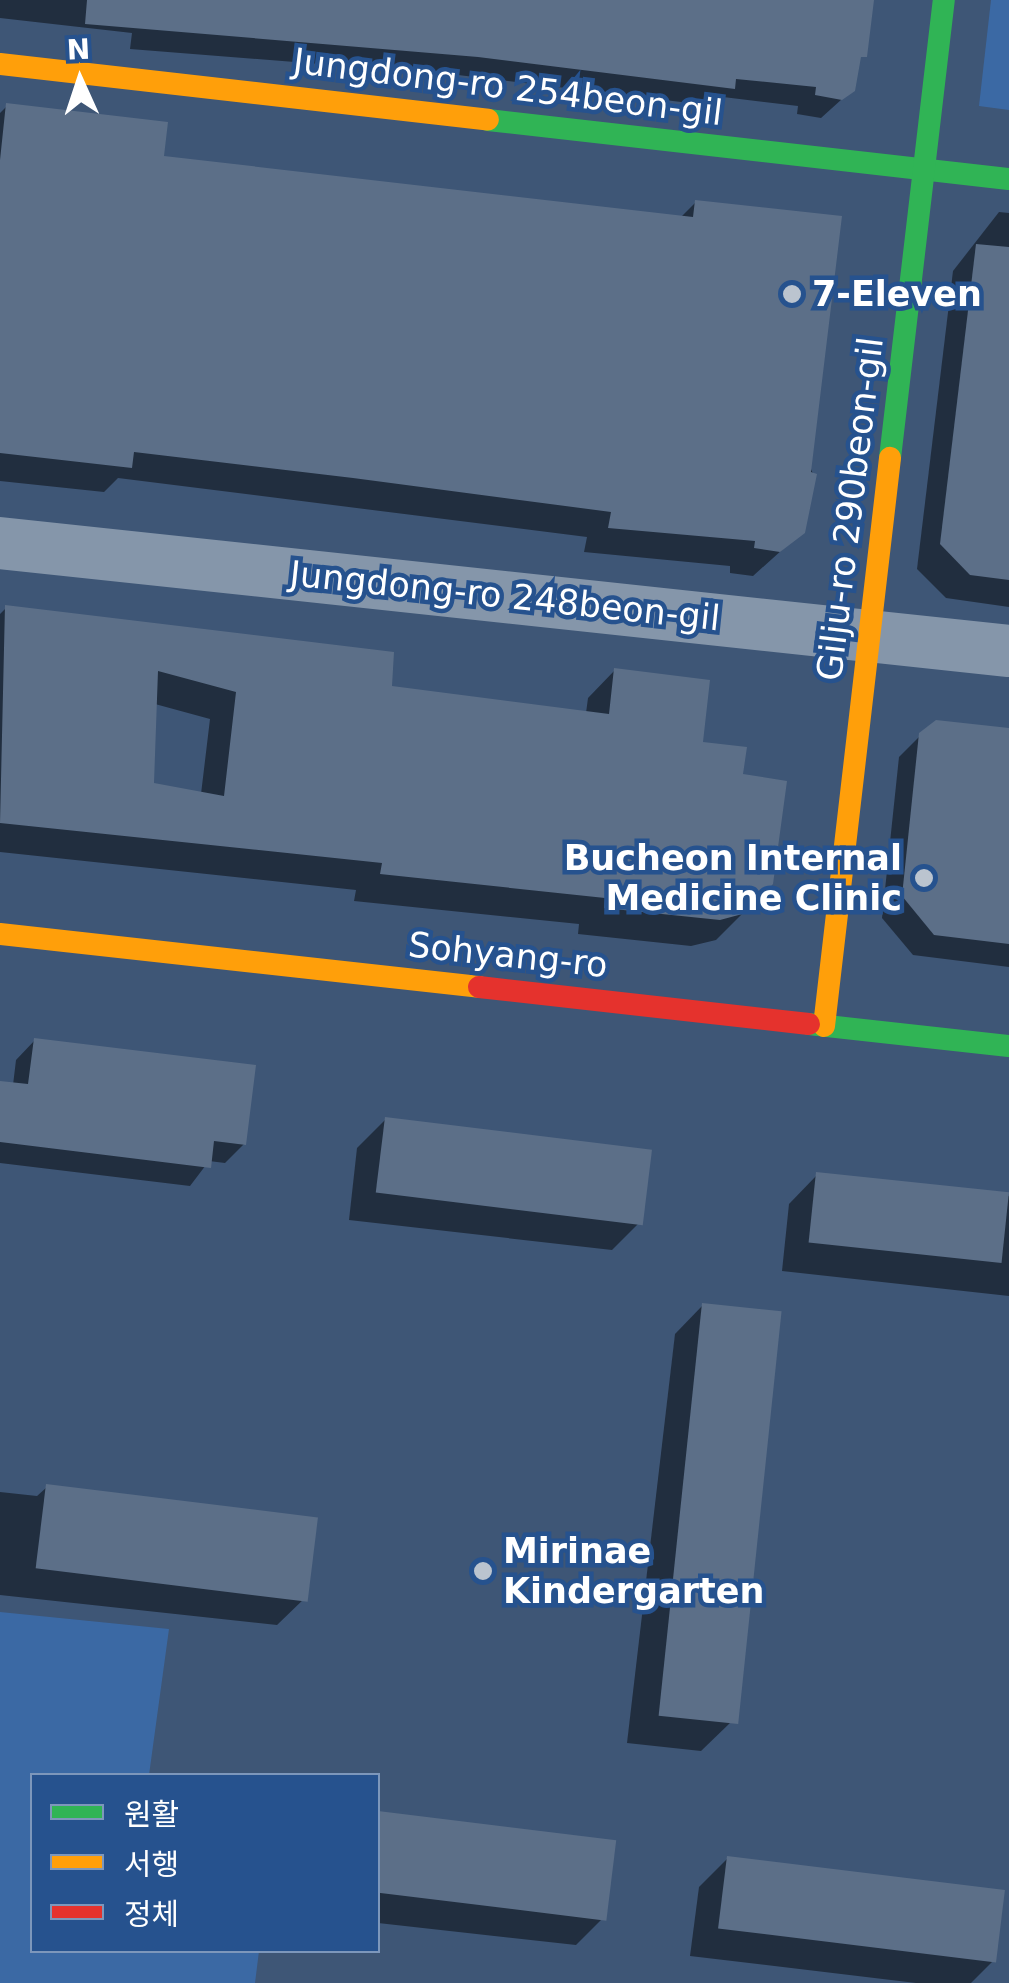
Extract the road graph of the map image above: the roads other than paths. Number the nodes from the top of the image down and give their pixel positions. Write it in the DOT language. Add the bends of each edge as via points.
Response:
graph roads {
  1 [pos="944,0"];
  2 [pos="0,64"];
  3 [pos="924,170"];
  4 [pos="1009,179"];
  5 [pos="0,543"];
  6 [pos="870,634"];
  7 [pos="1009,651"];
  8 [pos="0,934"];
  9 [pos="824,1026"];
  10 [pos="1009,1046"];
  1 -- 3 [label="street, Gilju-ro 290beon-gil"];
  2 -- 3 [label="street, Jungdong-ro 254beon-gil"];
  3 -- 4 [label="street, Jungdong-ro 254beon-gil"];
  3 -- 6 [label="street, Gilju-ro 290beon-gil"];
  5 -- 6 [label="street, Jungdong-ro 248beon-gil"];
  6 -- 7 [label="street, Jungdong-ro 248beon-gil"];
  6 -- 9 [label="street, Gilju-ro 290beon-gil"];
  8 -- 9 [label="street, Sohyang-ro"];
  9 -- 10 [label="street, Sohyang-ro"];
}
